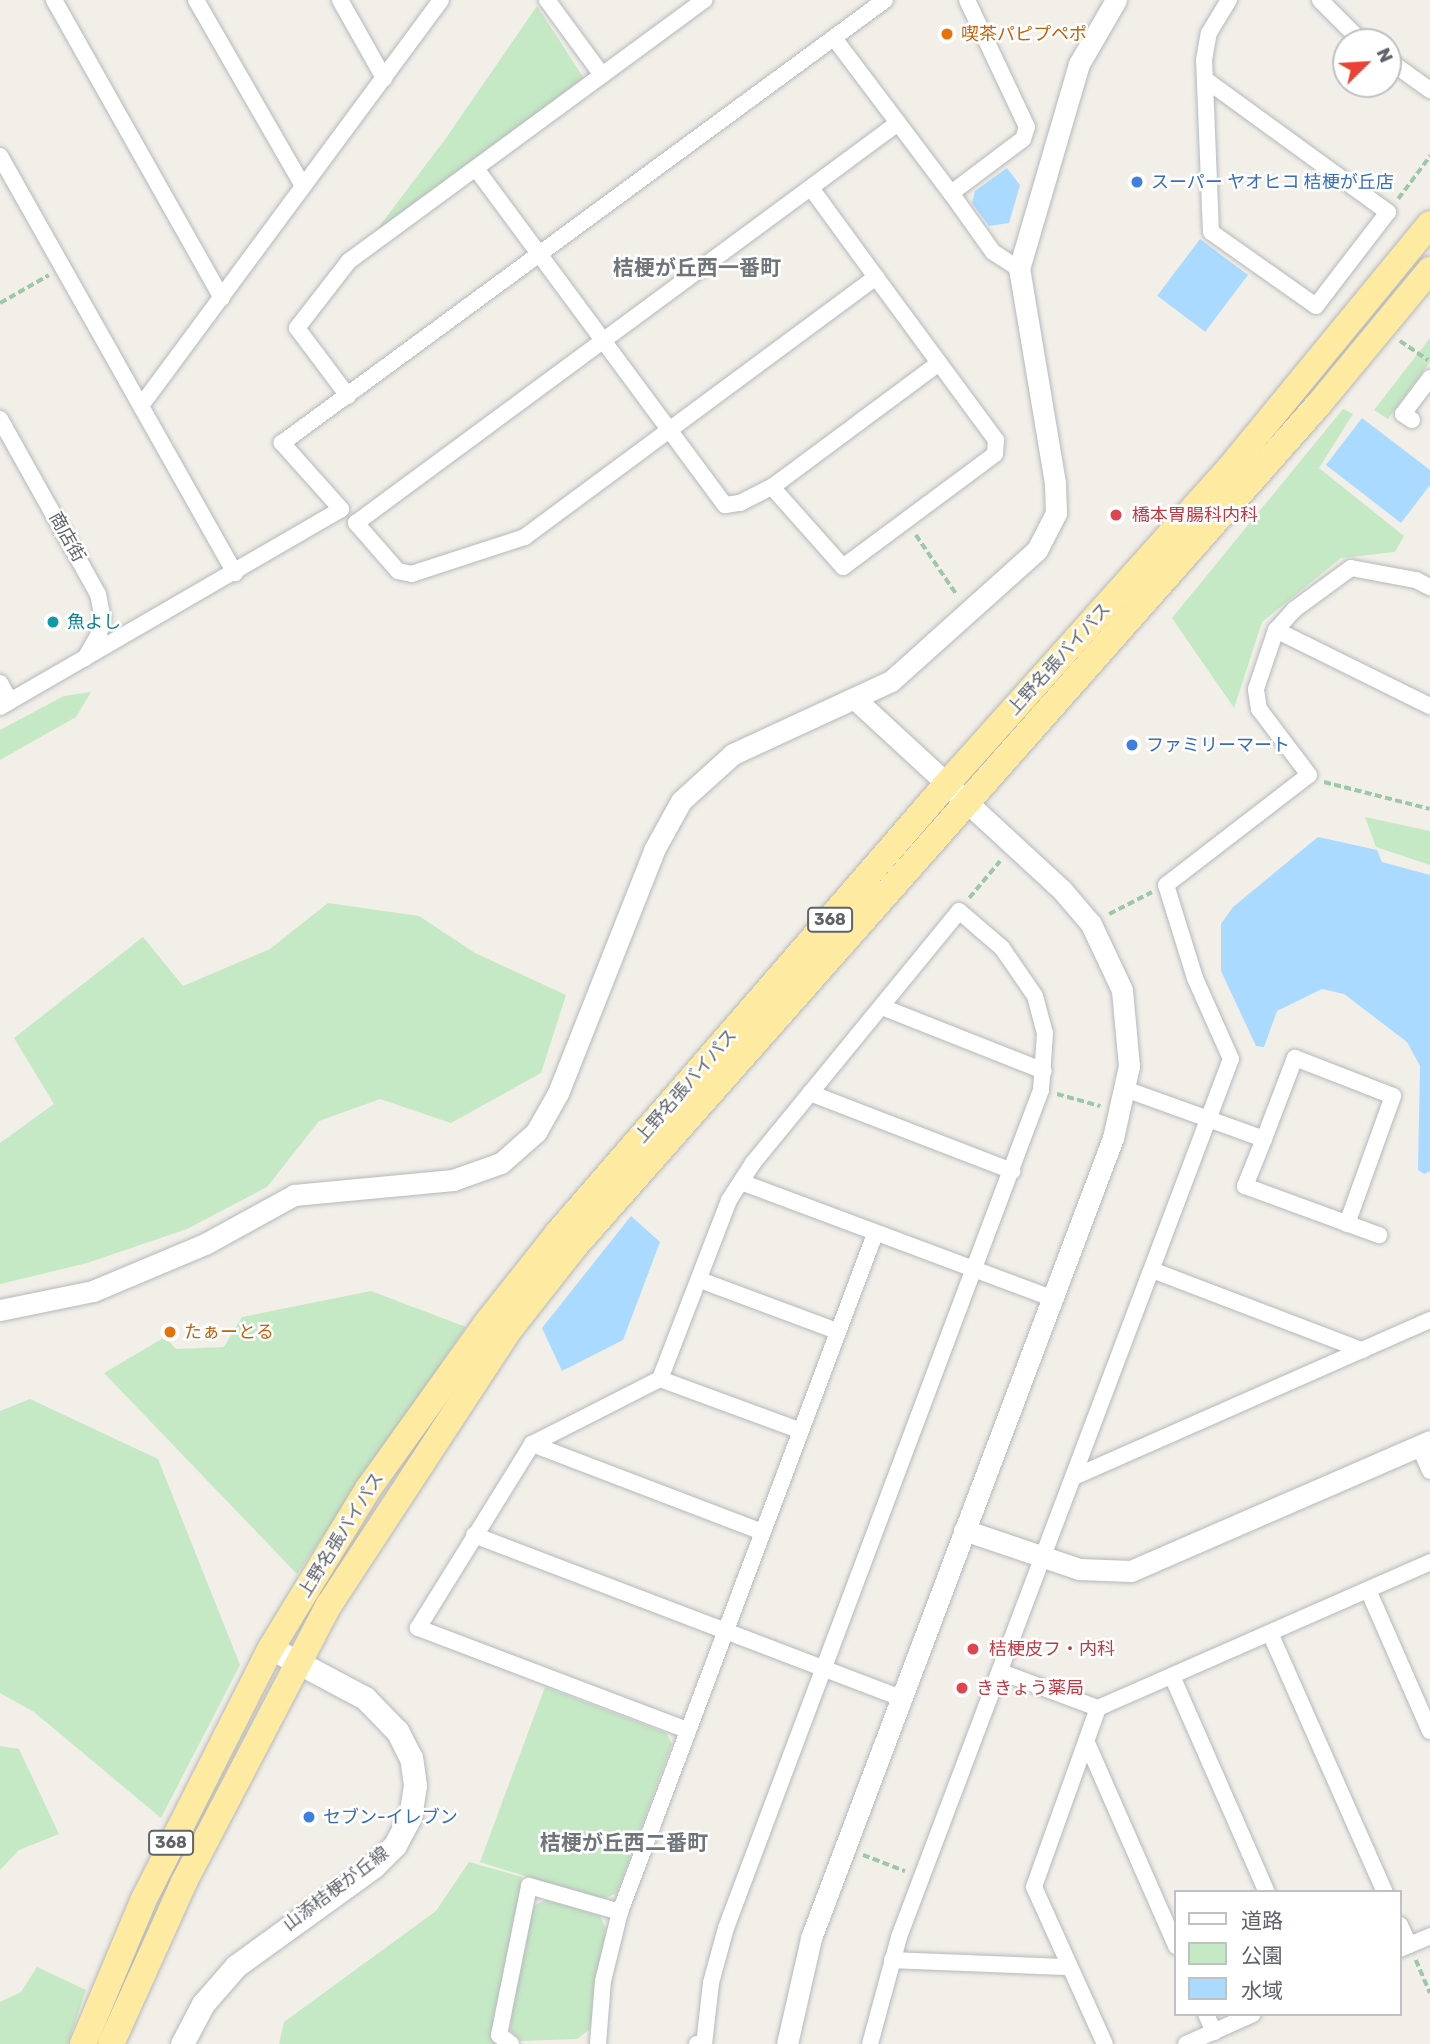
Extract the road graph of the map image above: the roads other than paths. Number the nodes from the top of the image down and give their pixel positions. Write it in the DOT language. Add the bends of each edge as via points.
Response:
graph roads {
  1 [pos="54,0"];
  2 [pos="196,0"];
  3 [pos="340,0"];
  4 [pos="440,0"];
  5 [pos="547,0"];
  6 [pos="704,0"];
  7 [pos="885,0"];
  8 [pos="967,0"];
  9 [pos="1092,0"];
  10 [pos="1116,0"];
  11 [pos="1229,0"];
  12 [pos="1320,0"];
  13 [pos="1102,21"];
  14 [pos="1348,28"];
  15 [pos="834,38"];
  16 [pos="1402,70"];
  17 [pos="601,75"];
  18 [pos="384,78"];
  19 [pos="1206,80"];
  20 [pos="1430,90"];
  21 [pos="898,123"];
  22 [pos="0,156"];
  23 [pos="477,170"];
  24 [pos="303,186"];
  25 [pos="811,188"];
  26 [pos="951,193"];
  27 [pos="1430,224"];
  28 [pos="541,255"];
  29 [pos="1019,269"];
  30 [pos="1430,270"];
  31 [pos="876,277"];
  32 [pos="222,298"];
  33 [pos="603,340"];
  34 [pos="939,363"];
  35 [pos="1430,378"];
  36 [pos="348,396"];
  37 [pos="143,404"];
  38 [pos="0,419"];
  39 [pos="1412,420"];
  40 [pos="668,430"];
  41 [pos="772,487"];
  42 [pos="341,509"];
  43 [pos="356,523"];
  44 [pos="235,573"];
  45 [pos="1430,587"];
  46 [pos="1276,630"];
  47 [pos="83,660"];
  48 [pos="0,683"];
  49 [pos="856,700"];
  50 [pos="5,704"];
  51 [pos="1430,706"];
  52 [pos="955,795"];
  53 [pos="882,1007"];
  54 [pos="1044,1071"];
  55 [pos="1125,1089"];
  56 [pos="810,1093"];
  57 [pos="1207,1118"];
  58 [pos="1264,1139"];
  59 [pos="1012,1171"];
  60 [pos="741,1182"];
  61 [pos="1347,1224"];
  62 [pos="875,1234"];
  63 [pos="1379,1235"];
  64 [pos="974,1270"];
  65 [pos="1152,1270"];
  66 [pos="700,1280"];
  67 [pos="1052,1298"];
  68 [pos="0,1310"];
  69 [pos="1430,1320"];
  70 [pos="837,1331"];
  71 [pos="1362,1350"];
  72 [pos="660,1379"];
  73 [pos="801,1432"];
  74 [pos="1424,1443"];
  75 [pos="533,1444"];
  76 [pos="1430,1471"];
  77 [pos="1074,1477"];
  78 [pos="964,1530"];
  79 [pos="763,1532"];
  80 [pos="474,1535"];
  81 [pos="1041,1558"];
  82 [pos="1430,1562"];
  83 [pos="1368,1590"];
  84 [pos="725,1630"];
  85 [pos="1270,1633"];
  86 [pos="271,1648"];
  87 [pos="298,1661"];
  88 [pos="823,1668"];
  89 [pos="1001,1671"];
  90 [pos="1172,1676"];
  91 [pos="901,1698"];
  92 [pos="1098,1709"];
  93 [pos="687,1730"];
  94 [pos="1430,1731"];
  95 [pos="1087,1743"];
  96 [pos="1267,1890"];
  97 [pos="1384,1890"];
  98 [pos="620,1912"];
  99 [pos="1430,1936"];
  100 [pos="1174,1941"];
  101 [pos="1405,1947"];
  102 [pos="892,1960"];
  103 [pos="1069,1967"];
  104 [pos="1207,2016"];
  105 [pos="1249,2016"];
  106 [pos="1214,2032"];
  107 [pos="83,2044"];
  108 [pos="111,2044"];
  109 [pos="182,2044"];
  110 [pos="512,2044"];
  111 [pos="598,2044"];
  112 [pos="696,2044"];
  113 [pos="787,2044"];
  114 [pos="870,2044"];
  115 [pos="1105,2044"];
  116 [pos="1186,2044"];
  1 -- 32 [label="street"];
  2 -- 24 [label="street"];
  3 -- 18 [label="street"];
  4 -- 18 [label="street"];
  5 -- 17 [label="street"];
  6 -- 17 [label="street"];
  7 -- 15 [label="street"];
  8 -- 26 [label="street" via="1027,127 1023,139"];
  9 -- 13 [label="street"];
  10 -- 13 [label="street"];
  11 -- 19 [label="street" via="1209,33"];
  12 -- 14 [label="street"];
  13 -- 29 [label="street" via="1079,64"];
  15 -- 21 [label="street"];
  15 -- 28 [label="street"];
  16 -- 20 [label="street"];
  17 -- 23 [label="street"];
  18 -- 24 [label="street"];
  19 -- 19 [label="street" via="1388,212 1317,306 1211,232"];
  21 -- 25 [label="street"];
  21 -- 26 [label="street"];
  22 -- 37 [label="street"];
  23 -- 28 [label="street"];
  23 -- 36 [label="street" via="349,261 297,328"];
  24 -- 32 [label="street"];
  25 -- 31 [label="street"];
  25 -- 33 [label="street"];
  26 -- 29 [label="street" via="993,253"];
  27 -- 52 [label="highway, 上野名張バイパス / 368"];
  28 -- 33 [label="street"];
  28 -- 36 [label="street"];
  29 -- 49 [label="street" via="1049,437 1056,513 1037,550 968,615 891,681"];
  30 -- 52 [label="highway, 上野名張バイパス / 368" via="1382,329"];
  31 -- 34 [label="street"];
  31 -- 40 [label="street"];
  32 -- 37 [label="street"];
  33 -- 40 [label="street"];
  33 -- 43 [label="street"];
  34 -- 41 [label="street"];
  34 -- 41 [label="street" via="996,440 995,454 843,567"];
  35 -- 39 [label="street" via="1403,414"];
  36 -- 42 [label="street" via="282,443"];
  37 -- 44 [label="street"];
  38 -- 47 [label="street, 商店街" via="98,594 103,619"];
  40 -- 41 [label="street" via="725,505 751,499"];
  40 -- 43 [label="street" via="525,537 489,551 398,571"];
  42 -- 43 [label="street"];
  42 -- 44 [label="street"];
  44 -- 47 [label="street"];
  45 -- 46 [label="street" via="1416,580 1351,568 1295,609"];
  46 -- 51 [label="street"];
  46 -- 57 [label="street" via="1256,689 1259,709 1309,775 1166,885 1195,978 1231,1059"];
  47 -- 50 [label="street"];
  48 -- 50 [label="street"];
  49 -- 52 [label="street"];
  49 -- 68 [label="street" via="733,754 681,801 659,840 558,1094 536,1132 501,1163 453,1180 295,1195 205,1244 93,1291"];
  52 -- 55 [label="street" via="1062,890 1103,945 1126,1016 1129,1066"];
  52 -- 86 [label="highway, 上野名張バイパス / 368" via="558,1233 485,1324 368,1489"];
  52 -- 87 [label="highway, 上野名張バイパス / 368" via="515,1323 444,1423"];
  53 -- 54 [label="street"];
  53 -- 54 [label="street" via="959,911 1002,948 1026,979 1045,1033"];
  53 -- 56 [label="street"];
  54 -- 59 [label="street"];
  55 -- 57 [label="street"];
  55 -- 67 [label="street" via="1112,1138"];
  56 -- 59 [label="street"];
  56 -- 60 [label="street"];
  57 -- 58 [label="street"];
  57 -- 65 [label="street"];
  58 -- 61 [label="street" via="1245,1186"];
  58 -- 61 [label="street" via="1295,1058 1393,1097"];
  59 -- 64 [label="street"];
  60 -- 62 [label="street"];
  60 -- 66 [label="street" via="729,1200"];
  61 -- 63 [label="street"];
  62 -- 64 [label="street"];
  62 -- 70 [label="street"];
  64 -- 67 [label="street"];
  64 -- 88 [label="street"];
  65 -- 71 [label="street"];
  65 -- 77 [label="street"];
  66 -- 70 [label="street"];
  66 -- 72 [label="street"];
  67 -- 78 [label="street"];
  69 -- 71 [label="street"];
  70 -- 73 [label="street"];
  71 -- 77 [label="street"];
  72 -- 73 [label="street"];
  72 -- 75 [label="street"];
  73 -- 79 [label="street"];
  74 -- 76 [label="street"];
  74 -- 81 [label="street" via="1131,1571 1093,1572"];
  75 -- 79 [label="street"];
  75 -- 80 [label="street"];
  77 -- 81 [label="street"];
  78 -- 81 [label="street"];
  78 -- 91 [label="street"];
  79 -- 84 [label="street"];
  80 -- 84 [label="street"];
  80 -- 93 [label="street" via="418,1628"];
  81 -- 89 [label="street"];
  82 -- 83 [label="street"];
  83 -- 85 [label="street"];
  83 -- 94 [label="street"];
  84 -- 88 [label="street"];
  84 -- 93 [label="street"];
  85 -- 90 [label="street"];
  85 -- 97 [label="street"];
  86 -- 87 [label="main road, 山添桔梗が丘線"];
  86 -- 107 [label="highway, 上野名張バイパス / 368" via="143,1901"];
  87 -- 108 [label="highway, 上野名張バイパス / 368" via="184,1881"];
  87 -- 109 [label="main road, 山添桔梗が丘線" via="365,1698 397,1731 411,1758 415,1785 410,1817 395,1845 374,1866 236,1966 203,2004"];
  88 -- 91 [label="street"];
  88 -- 112 [label="street" via="726,1928 711,1983 704,2044"];
  89 -- 92 [label="street"];
  89 -- 102 [label="street"];
  90 -- 92 [label="street"];
  90 -- 96 [label="street"];
  91 -- 113 [label="street" via="811,1938"];
  92 -- 95 [label="street"];
  93 -- 98 [label="street"];
  95 -- 100 [label="street"];
  95 -- 103 [label="street" via="1034,1887"];
  98 -- 110 [label="street" via="528,1886 499,2035"];
  98 -- 111 [label="street" via="603,1981"];
  99 -- 101 [label="street"];
  102 -- 103 [label="street"];
  102 -- 114 [label="street"];
  103 -- 115 [label="street"];
  104 -- 106 [label="street"];
  105 -- 106 [label="street"];
  106 -- 116 [label="street"];
}
